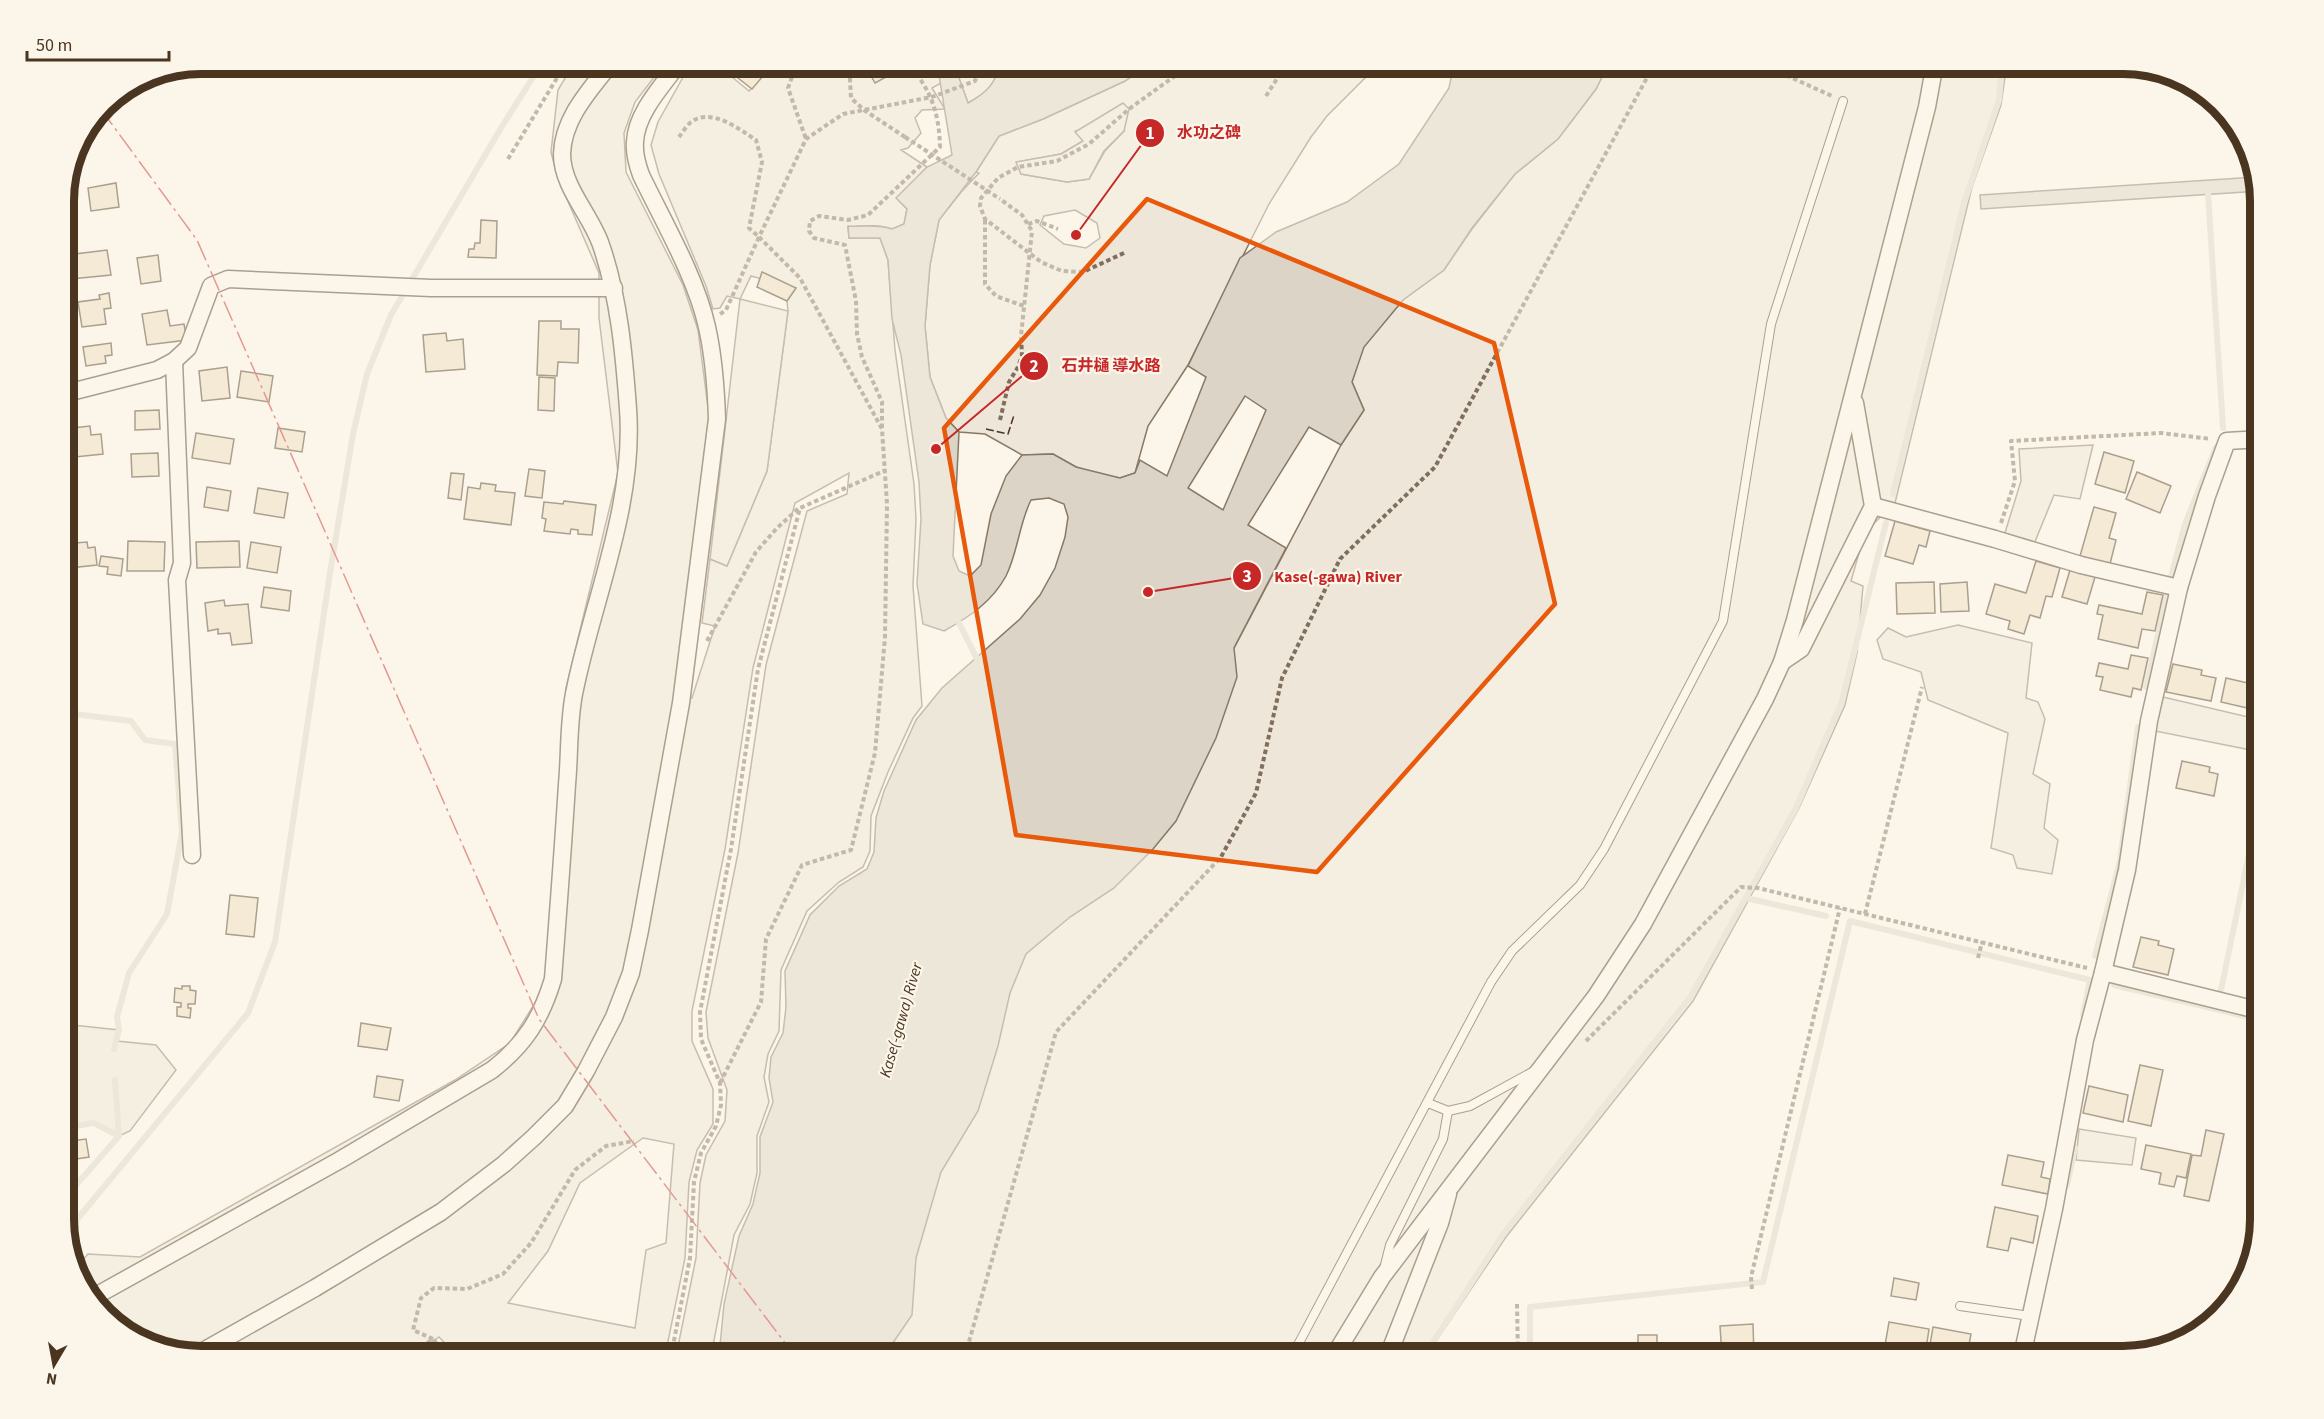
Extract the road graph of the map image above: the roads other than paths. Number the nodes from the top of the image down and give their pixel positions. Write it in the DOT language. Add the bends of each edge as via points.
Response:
graph roads {
  1 [pos="603,74"];
  2 [pos="671,74"];
  3 [pos="1933,74"];
  4 [pos="1842,101"];
  5 [pos="614,288"];
  6 [pos="174,361"];
  7 [pos="74,391"];
  8 [pos="1854,397"];
  9 [pos="2250,440"];
  10 [pos="1873,506"];
  11 [pos="2179,588"];
  12 [pos="1782,662"];
  13 [pos="192,855"];
  14 [pos="2103,972"];
  15 [pos="2250,1008"];
  16 [pos="1543,1066"];
  17 [pos="1428,1103"];
  18 [pos="1448,1111"];
  19 [pos="1451,1186"];
  20 [pos="1382,1277"];
  21 [pos="99,1294"];
  22 [pos="1960,1306"];
  23 [pos="2030,1316"];
  24 [pos="212,1346"];
  25 [pos="1297,1346"];
  26 [pos="1340,1346"];
  27 [pos="1392,1346"];
  28 [pos="2024,1346"];
  1 -- 5 [label="street" via="576,110 566,131 562,155 567,179 600,242"];
  2 -- 24 [label="street" via="643,115 634,139 635,156 640,175 692,281 707,325 717,419 681,703 631,973 614,1017 565,1106 504,1164 441,1212"];
  3 -- 8 [label="street"];
  4 -- 17 [label="lane" via="1771,324 1723,621 1604,849 1580,885 1512,951 1491,982"];
  5 -- 6 [label="street" via="431,288 228,279 211,286 188,348"];
  5 -- 21 [label="street" via="628,412 624,484 611,555 574,691 553,979 538,1021 510,1056 492,1070 330,1166"];
  6 -- 7 [label="street" via="157,370"];
  6 -- 13 [label="street" via="182,563 177,580"];
  8 -- 10 [label="street"];
  8 -- 12 [label="street"];
  9 -- 11 [label="street" via="2227,441"];
  10 -- 11 [label="street" via="2082,566"];
  10 -- 12 [label="street" via="1801,649"];
  11 -- 14 [label="street" via="2149,721 2127,870"];
  12 -- 16 [label="street" via="1643,924 1596,996"];
  14 -- 15 [label="street"];
  14 -- 23 [label="street" via="2085,1040"];
  16 -- 18 [label="lane" via="1470,1106"];
  16 -- 19 [label="street"];
  17 -- 18 [label="lane"];
  17 -- 25 [label="lane"];
  18 -- 20 [label="lane" via="1443,1139 1390,1245"];
  19 -- 20 [label="street"];
  19 -- 27 [label="street"];
  20 -- 26 [label="street"];
  22 -- 23 [label="lane"];
  23 -- 28 [label="street"];
}
